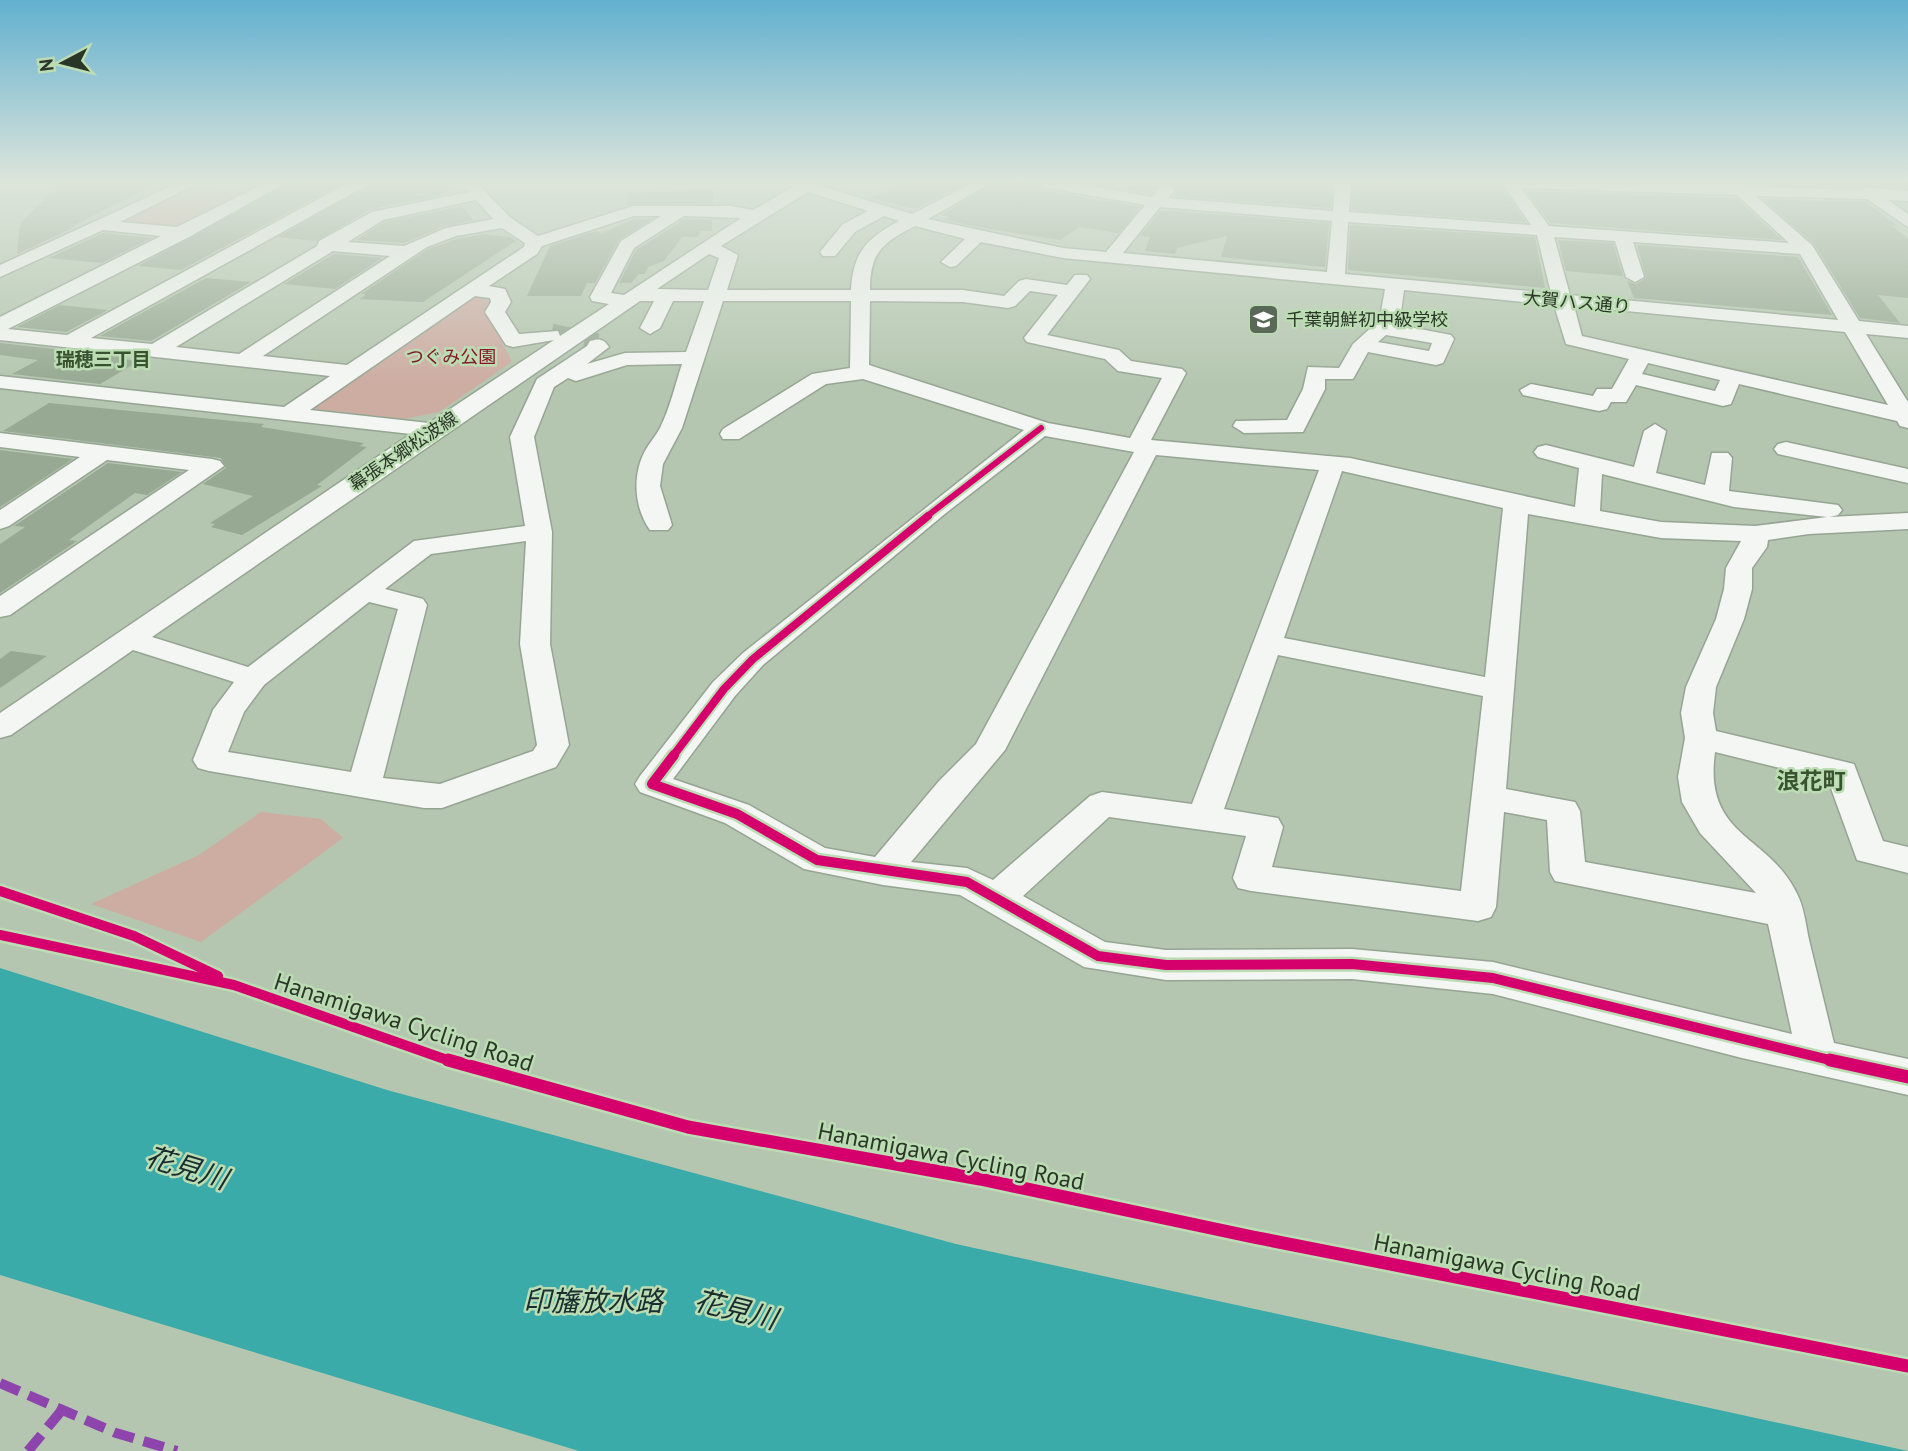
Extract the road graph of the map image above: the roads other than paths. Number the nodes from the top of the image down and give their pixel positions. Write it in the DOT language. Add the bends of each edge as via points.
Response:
graph roads {
  1 [pos="45,251"];
  2 [pos="146,251"];
  3 [pos="232,251"];
  4 [pos="320,251"];
  5 [pos="393,251"];
  6 [pos="530,251"];
  7 [pos="624,251"];
  8 [pos="705,251"];
  9 [pos="717,251"];
  10 [pos="869,251"];
  11 [pos="962,251"];
  12 [pos="1059,251"];
  13 [pos="1110,251"];
  14 [pos="1337,251"];
  15 [pos="1550,251"];
  16 [pos="1627,251"];
  17 [pos="1690,251"];
  18 [pos="1807,251"];
  19 [pos="408,252"];
  20 [pos="1103,258"];
  21 [pos="950,262"];
  22 [pos="1817,267"];
  23 [pos="0,272"];
  24 [pos="1635,277"];
  25 [pos="1335,279"];
  26 [pos="1395,285"];
  27 [pos="471,290"];
  28 [pos="1072,291"];
  29 [pos="715,296"];
  30 [pos="862,296"];
  31 [pos="599,297"];
  32 [pos="665,297"];
  33 [pos="633,298"];
  34 [pos="1722,298"];
  35 [pos="1565,300"];
  36 [pos="579,308"];
  37 [pos="1732,316"];
  38 [pos="0,325"];
  39 [pos="1853,327"];
  40 [pos="650,328"];
  41 [pos="1382,328"];
  42 [pos="1908,332"];
  43 [pos="0,334"];
  44 [pos="551,335"];
  45 [pos="71,341"];
  46 [pos="597,345"];
  47 [pos="1366,346"];
  48 [pos="155,351"];
  49 [pos="1642,355"];
  50 [pos="696,358"];
  51 [pos="243,360"];
  52 [pos="352,372"];
  53 [pos="864,372"];
  54 [pos="1732,375"];
  55 [pos="1629,377"];
  56 [pos="0,382"];
  57 [pos="543,389"];
  58 [pos="1531,390"];
  59 [pos="287,415"];
  60 [pos="1907,418"];
  61 [pos="1041,428"];
  62 [pos="433,430"];
  63 [pos="1655,431"];
  64 [pos="731,433"];
  65 [pos="2,441"];
  66 [pos="1143,447"];
  67 [pos="1786,449"];
  68 [pos="1546,452"];
  69 [pos="102,453"];
  70 [pos="1234,455"];
  71 [pos="1720,458"];
  72 [pos="1333,463"];
  73 [pos="1591,463"];
  74 [pos="1908,476"];
  75 [pos="1643,477"];
  76 [pos="1716,496"];
  77 [pos="1516,504"];
  78 [pos="1587,517"];
  79 [pos="1908,520"];
  80 [pos="0,521"];
  81 [pos="659,525"];
  82 [pos="539,532"];
  83 [pos="1755,534"];
  84 [pos="364,592"];
  85 [pos="0,609"];
  86 [pos="128,639"];
  87 [pos="1268,643"];
  88 [pos="253,678"];
  89 [pos="1497,689"];
  90 [pos="0,729"];
  91 [pos="1702,738"];
  92 [pos="364,786"];
  93 [pos="1487,797"];
  94 [pos="1203,818"];
  95 [pos="1908,860"];
  96 [pos="883,872"];
  97 [pos="997,898"];
  98 [pos="1786,913"];
  99 [pos="1817,1057"];
  100 [pos="1908,1077"];
  1 -- 23 [label="street"];
  2 -- 38 [label="street"];
  3 -- 45 [label="street"];
  4 -- 48 [label="street"];
  5 -- 19 [label="street"];
  6 -- 27 [label="street"];
  7 -- 31 [label="street"];
  8 -- 33 [label="street, 幕張本郷松波線"];
  9 -- 29 [label="street" via="729,255"];
  10 -- 30 [label="street" via="861,273"];
  11 -- 21 [label="street"];
  12 -- 20 [label="street, 大賀ハス通り"];
  13 -- 20 [label="street"];
  14 -- 25 [label="street"];
  15 -- 35 [label="street"];
  16 -- 24 [label="street"];
  17 -- 22 [label="street" via="1694,258"];
  18 -- 22 [label="street"];
  19 -- 51 [label="street"];
  20 -- 25 [label="street, 大賀ハス通り"];
  20 -- 28 [label="street"];
  22 -- 39 [label="street"];
  25 -- 26 [label="street, 大賀ハス通り"];
  26 -- 35 [label="street, 大賀ハス通り"];
  26 -- 41 [label="street" via="1391,312"];
  27 -- 44 [label="street" via="498,293 501,302 495,312 513,341"];
  27 -- 52 [label="street"];
  28 -- 30 [label="street" via="1026,285 1008,302 963,296"];
  28 -- 66 [label="street" via="1034,338 1112,354 1125,367 1175,373"];
  29 -- 30 [label="street"];
  29 -- 32 [label="street"];
  29 -- 50 [label="street"];
  30 -- 53 [label="street" via="859,365"];
  31 -- 33 [label="street"];
  31 -- 36 [label="street"];
  32 -- 33 [label="street"];
  32 -- 40 [label="street"];
  33 -- 62 [label="street, 幕張本郷松波線"];
  34 -- 37 [label="street"];
  35 -- 37 [label="street, 大賀ハス通り"];
  35 -- 49 [label="street" via="1573,340"];
  37 -- 39 [label="street, 大賀ハス通り"];
  39 -- 42 [label="street, 大賀ハス通り"];
  39 -- 60 [label="street"];
  41 -- 47 [label="street"];
  41 -- 47 [label="street" via="1444,339 1436,359"];
  43 -- 45 [label="street"];
  45 -- 48 [label="street"];
  46 -- 57 [label="street"];
  47 -- 70 [label="street" via="1360,348 1346,375 1315,371 1314,389 1301,413 1249,413"];
  48 -- 51 [label="street"];
  49 -- 54 [label="street"];
  49 -- 55 [label="street"];
  50 -- 57 [label="street" via="625,359"];
  50 -- 81 [label="street" via="671,428 660,442 645,480"];
  51 -- 52 [label="street"];
  52 -- 59 [label="street"];
  53 -- 61 [label="street"];
  53 -- 64 [label="street" via="820,379"];
  54 -- 55 [label="street" via="1723,399"];
  54 -- 60 [label="street"];
  55 -- 58 [label="street" via="1618,397 1605,394 1600,404"];
  56 -- 59 [label="street"];
  57 -- 82 [label="street" via="522,437"];
  59 -- 62 [label="street"];
  61 -- 66 [label="street"];
  61 -- 96 [label="street" via="753,659 706,710 652,784 737,814 817,860"];
  62 -- 86 [label="street, 幕張本郷松波線"];
  63 -- 75 [label="street"];
  65 -- 69 [label="street"];
  66 -- 70 [label="street"];
  66 -- 96 [label="street" via="989,750"];
  67 -- 74 [label="street"];
  68 -- 73 [label="street"];
  69 -- 80 [label="street"];
  69 -- 85 [label="street" via="212,466"];
  70 -- 72 [label="street"];
  71 -- 76 [label="street"];
  72 -- 77 [label="street"];
  72 -- 87 [label="street"];
  73 -- 75 [label="street"];
  73 -- 78 [label="street"];
  75 -- 76 [label="street"];
  76 -- 79 [label="street"];
  77 -- 78 [label="street"];
  77 -- 89 [label="street"];
  78 -- 83 [label="street" via="1690,533"];
  79 -- 83 [label="street"];
  82 -- 84 [label="street" via="422,547"];
  82 -- 92 [label="street" via="535,644 553,745 545,759 442,796"];
  83 -- 91 [label="street" via="1754,547 1739,568 1730,619 1701,687 1697,713"];
  84 -- 88 [label="street"];
  84 -- 92 [label="street" via="413,605"];
  86 -- 88 [label="street"];
  86 -- 90 [label="street, 幕張本郷松波線"];
  87 -- 89 [label="street"];
  87 -- 94 [label="street"];
  88 -- 92 [label="street" via="229,710 209,760"];
  89 -- 93 [label="street"];
  91 -- 95 [label="street" via="1842,772 1869,851"];
  91 -- 98 [label="street" via="1696,777 1699,802 1712,824 1758,869"];
  93 -- 94 [label="street" via="1478,907 1251,877 1266,827"];
  93 -- 98 [label="street" via="1563,811 1568,872"];
  94 -- 97 [label="street" via="1102,804"];
  96 -- 97 [label="street" via="967,882"];
  97 -- 99 [label="street" via="1098,956 1166,965 1352,964 1493,978"];
  98 -- 99 [label="street"];
  99 -- 100 [label="street"];
}
